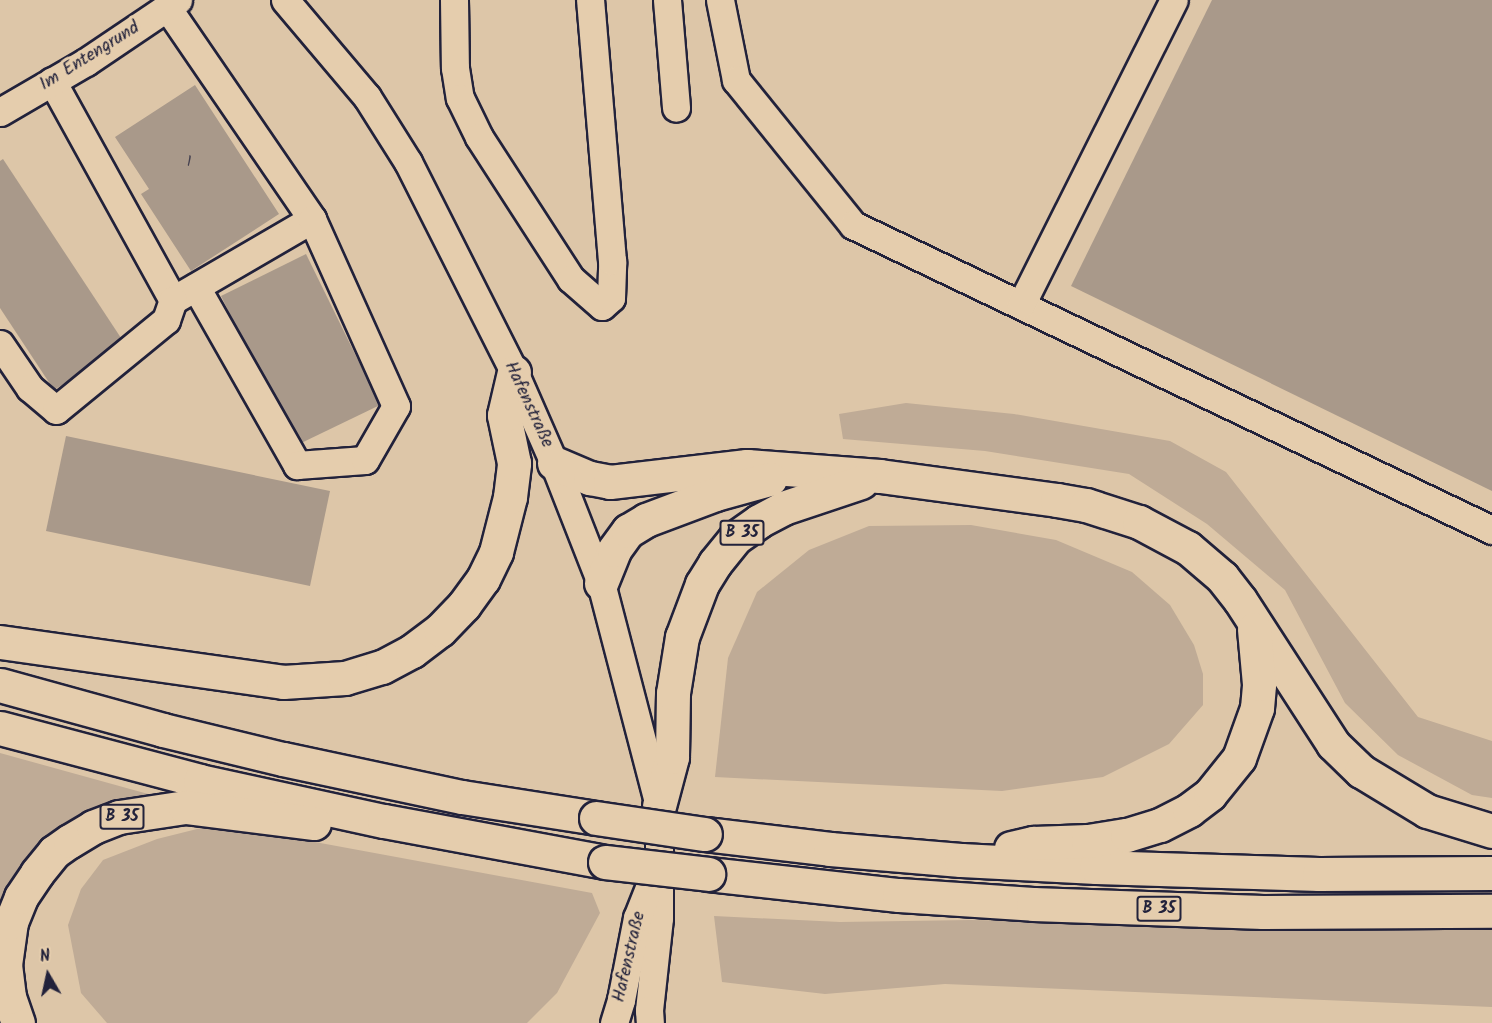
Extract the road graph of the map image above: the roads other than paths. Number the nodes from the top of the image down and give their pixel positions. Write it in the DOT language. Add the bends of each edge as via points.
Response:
graph roads {
  1 [pos="285,0"];
  2 [pos="454,0"];
  3 [pos="590,0"];
  4 [pos="667,0"];
  5 [pos="720,0"];
  6 [pos="1174,0"];
  7 [pos="173,4"];
  8 [pos="52,81"];
  9 [pos="676,108"];
  10 [pos="0,112"];
  11 [pos="312,219"];
  12 [pos="196,287"];
  13 [pos="173,300"];
  14 [pos="1021,305"];
  15 [pos="0,344"];
  16 [pos="514,372"];
  17 [pos="554,463"];
  18 [pos="801,471"];
  19 [pos="879,476"];
  20 [pos="1492,530"];
  21 [pos="601,584"];
  22 [pos="1253,621"];
  23 [pos="0,642"];
  24 [pos="0,685"];
  25 [pos="0,728"];
  26 [pos="659,806"];
  27 [pos="384,821"];
  28 [pos="1492,831"];
  29 [pos="660,857"];
  30 [pos="961,860"];
  31 [pos="1492,873"];
  32 [pos="1492,911"];
  33 [pos="18,1023"];
  34 [pos="614,1023"];
  35 [pos="650,1023"];
  1 -- 16 [label="street, Hafenstraße" via="367,97 408,162"];
  2 -- 3 [label="street" via="455,68 460,98 479,137 571,279 602,306 611,298 612,261"];
  4 -- 9 [label="street"];
  5 -- 14 [label="street" via="736,80 853,225"];
  6 -- 14 [label="street"];
  7 -- 8 [label="street, Im Entengrund"];
  7 -- 11 [label="street"];
  8 -- 10 [label="street, Im Entengrund"];
  8 -- 13 [label="street"];
  11 -- 12 [label="street"];
  11 -- 12 [label="street" via="396,406 365,459 297,465"];
  12 -- 13 [label="street"];
  13 -- 15 [label="street" via="166,320 56,410 30,388"];
  14 -- 20 [label="street"];
  16 -- 17 [label="street, Hafenstraße"];
  16 -- 23 [label="highway" via="504,415 514,463 496,552 483,579 440,630 382,667 345,678 283,682"];
  17 -- 18 [label="highway, B 35" via="610,482 747,466"];
  17 -- 21 [label="street, Hafenstraße"];
  18 -- 19 [label="highway, B 35"];
  18 -- 21 [label="highway, B 35" via="715,494 646,520 628,531 614,550"];
  19 -- 22 [label="highway, B 35" via="1086,505 1139,522 1206,561"];
  19 -- 26 [label="highway, B 35" via="783,508 735,538 715,563 702,584 682,637 673,693 672,757"];
  21 -- 26 [label="street, Hafenstraße"];
  22 -- 28 [label="highway, B 35" via="1333,744 1361,771 1427,811"];
  22 -- 30 [label="highway, B 35" via="1259,684 1257,708 1239,758 1210,794 1160,825 1127,835 1034,843"];
  24 -- 30 [label="highway, B 35, bridge" via="163,730 462,797 705,834"];
  25 -- 27 [label="highway, B 35" via="200,781"];
  26 -- 29 [label="street, Hafenstraße"];
  27 -- 32 [label="highway, B 35, bridge" via="605,862 899,895 1274,912"];
  27 -- 33 [label="highway, B 35" via="283,822 185,807 119,818 93,827 49,859 21,897 11,922 5,965 9,997"];
  29 -- 34 [label="street, Hafenstraße" via="637,918"];
  29 -- 35 [label="street, Hafenstraße"];
  30 -- 31 [label="highway, B 35" via="1216,872"];
}
